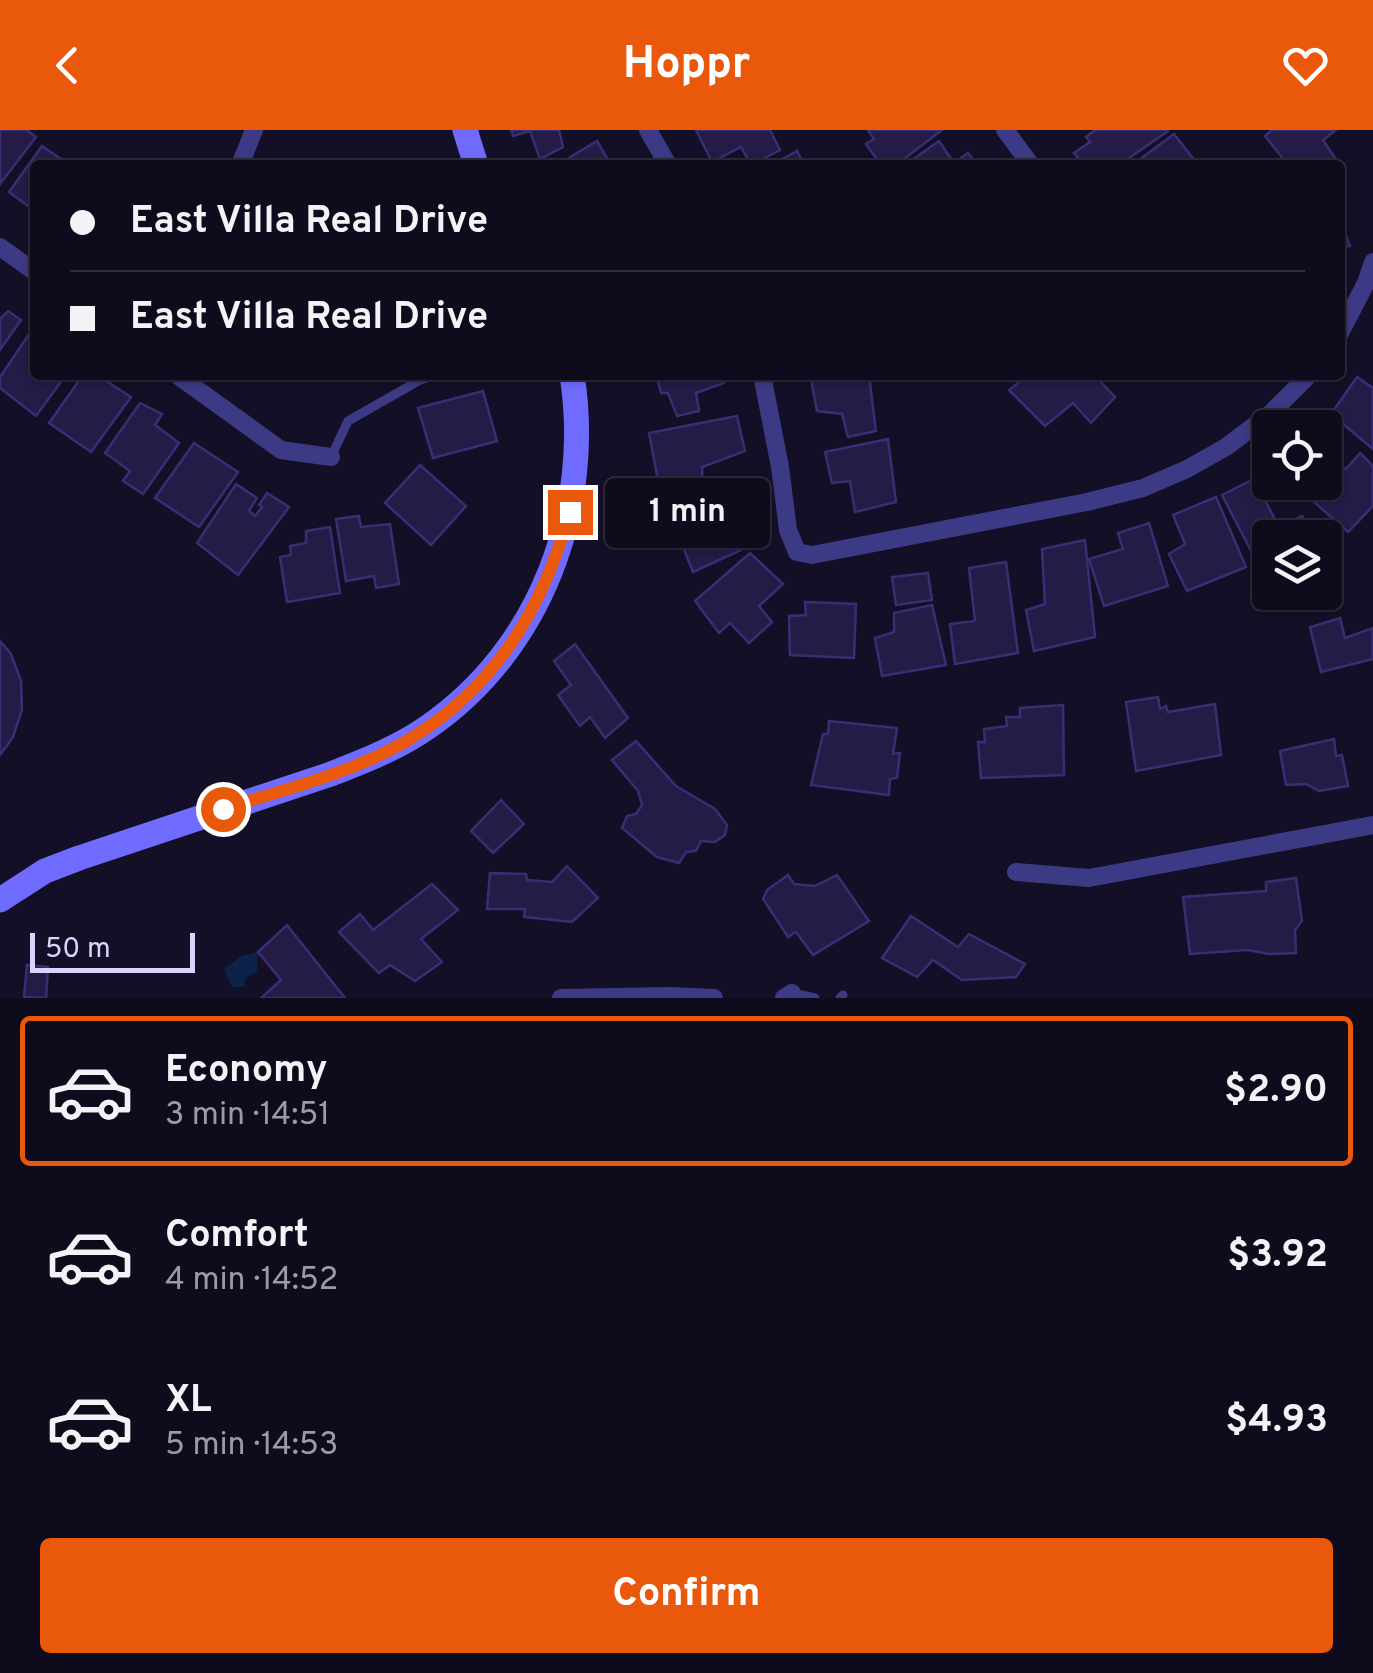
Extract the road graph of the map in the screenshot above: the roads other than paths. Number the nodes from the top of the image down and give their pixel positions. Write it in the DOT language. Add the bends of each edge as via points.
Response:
graph roads {
  1 [pos="254,130"];
  2 [pos="466,130"];
  3 [pos="648,130"];
  4 [pos="1005,130"];
  5 [pos="242,160"];
  6 [pos="475,160"];
  7 [pos="665,160"];
  8 [pos="1027,160"];
  9 [pos="0,247"];
  10 [pos="1373,262"];
  11 [pos="30,268"];
  12 [pos="1345,323"];
  13 [pos="184,380"];
  14 [pos="420,380"];
  15 [pos="573,380"];
  16 [pos="763,380"];
  17 [pos="1304,380"];
  18 [pos="331,456"];
  19 [pos="1373,825"];
  20 [pos="1016,872"];
  21 [pos="0,900"];
  22 [pos="788,995"];
  23 [pos="561,998"];
  24 [pos="714,998"];
  25 [pos="814,998"];
  1 -- 5 [label="street"];
  2 -- 6 [label="street"];
  3 -- 7 [label="street"];
  4 -- 8 [label="street"];
  9 -- 11 [label="street"];
  10 -- 12 [label="street"];
  13 -- 18 [label="street" via="280,450"];
  14 -- 18 [label="lane" via="348,421"];
  15 -- 21 [label="street" via="576,478 559,552 522,629 468,694 428,727 369,759 79,858"];
  16 -- 17 [label="street" via="788,530 797,552 824,555 1144,488 1226,447"];
  19 -- 20 [label="street" via="1089,878"];
  22 -- 25 [label="lane"];
  23 -- 24 [label="street"];
}
